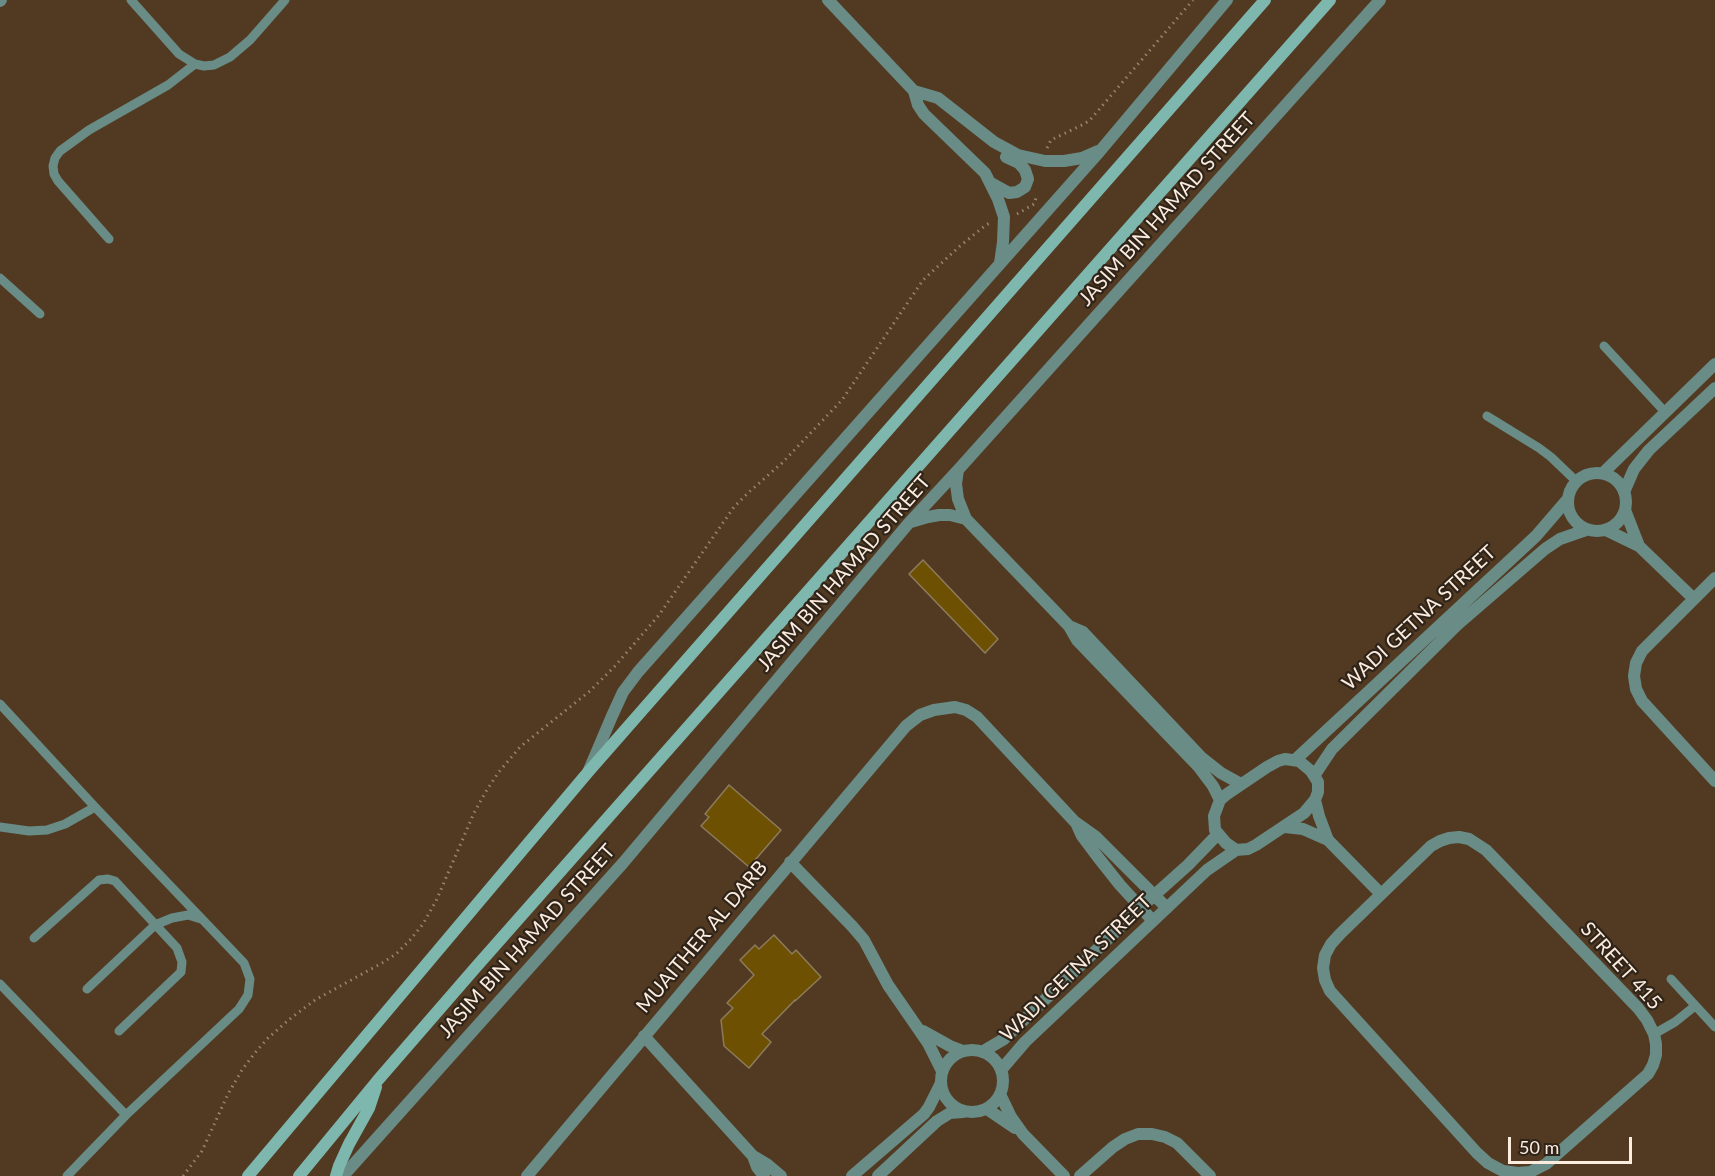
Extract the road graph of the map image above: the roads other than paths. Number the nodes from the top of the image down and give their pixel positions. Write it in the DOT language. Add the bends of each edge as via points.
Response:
graph roads {
  1 [pos="131,0"];
  2 [pos="285,0"];
  3 [pos="828,0"];
  4 [pos="1227,0"];
  5 [pos="1264,0"];
  6 [pos="1330,0"];
  7 [pos="1380,0"];
  8 [pos="195,64"];
  9 [pos="914,91"];
  10 [pos="994,142"];
  11 [pos="1100,151"];
  12 [pos="991,183"];
  13 [pos="109,239"];
  14 [pos="1000,264"];
  15 [pos="0,278"];
  16 [pos="40,314"];
  17 [pos="1604,346"];
  18 [pos="1715,364"];
  19 [pos="1715,388"];
  20 [pos="1665,412"];
  21 [pos="1487,416"];
  22 [pos="958,470"];
  23 [pos="1604,473"];
  24 [pos="1576,481"];
  25 [pos="1624,492"];
  26 [pos="1567,500"];
  27 [pos="1625,510"];
  28 [pos="966,519"];
  29 [pos="908,524"];
  30 [pos="1586,530"];
  31 [pos="1606,530"];
  32 [pos="1639,546"];
  33 [pos="1715,578"];
  34 [pos="1694,599"];
  35 [pos="0,704"];
  36 [pos="1185,746"];
  37 [pos="1295,760"];
  38 [pos="589,771"];
  39 [pos="1314,776"];
  40 [pos="1715,781"];
  41 [pos="1241,784"];
  42 [pos="1315,800"];
  43 [pos="1220,801"];
  44 [pos="95,807"];
  45 [pos="1075,822"];
  46 [pos="0,827"];
  47 [pos="1285,827"];
  48 [pos="1218,834"];
  49 [pos="1328,840"];
  50 [pos="1236,850"];
  51 [pos="790,862"];
  52 [pos="1381,894"];
  53 [pos="1154,895"];
  54 [pos="1140,908"];
  55 [pos="1167,908"];
  56 [pos="202,919"];
  57 [pos="1153,921"];
  58 [pos="155,925"];
  59 [pos="34,938"];
  60 [pos="1671,979"];
  61 [pos="0,984"];
  62 [pos="87,989"];
  63 [pos="1695,1006"];
  64 [pos="1715,1028"];
  65 [pos="920,1029"];
  66 [pos="119,1031"];
  67 [pos="1654,1034"];
  68 [pos="644,1036"];
  69 [pos="963,1051"];
  70 [pos="982,1052"];
  71 [pos="1001,1070"];
  72 [pos="941,1077"];
  73 [pos="378,1080"];
  74 [pos="1000,1094"];
  75 [pos="987,1109"];
  76 [pos="963,1112"];
  77 [pos="126,1115"];
  78 [pos="1023,1134"];
  79 [pos="753,1156"];
  80 [pos="67,1176"];
  81 [pos="248,1176"];
  82 [pos="299,1176"];
  83 [pos="336,1176"];
  84 [pos="343,1176"];
  85 [pos="527,1176"];
  86 [pos="764,1176"];
  87 [pos="781,1176"];
  88 [pos="852,1176"];
  89 [pos="878,1176"];
  90 [pos="1064,1176"];
  91 [pos="1080,1176"];
  92 [pos="1210,1176"];
  1 -- 8 [label="lane" via="179,54"];
  2 -- 8 [label="lane" via="230,57 214,65"];
  3 -- 9 [label="street"];
  4 -- 11 [label="street"];
  5 -- 38 [label="main road"];
  6 -- 73 [label="main road, JASIM BIN HAMAD STREET"];
  7 -- 22 [label="street, JASIM BIN HAMAD STREET"];
  8 -- 13 [label="lane" via="168,85 88,130 55,158 54,174 58,181"];
  9 -- 10 [label="street" via="938,98"];
  9 -- 12 [label="street" via="924,114 977,164"];
  10 -- 11 [label="street" via="1018,155 1045,161 1082,158"];
  10 -- 12 [label="street" via="1001,153 1023,166 1028,179 1025,187 1013,194"];
  11 -- 14 [label="street"];
  12 -- 14 [label="street" via="1004,217"];
  14 -- 38 [label="street" via="638,672 623,692"];
  15 -- 16 [label="lane"];
  17 -- 20 [label="lane"];
  18 -- 20 [label="street"];
  19 -- 25 [label="street" via="1649,450"];
  20 -- 23 [label="street"];
  21 -- 24 [label="lane" via="1539,448"];
  22 -- 28 [label="street" via="957,499"];
  22 -- 29 [label="street, JASIM BIN HAMAD STREET"];
  23 -- 24 [label="street" via="1588,474"];
  23 -- 25 [label="street" via="1616,480"];
  24 -- 26 [label="street"];
  25 -- 27 [label="street"];
  26 -- 30 [label="street" via="1574,521"];
  26 -- 37 [label="street, WADI GETNA STREET" via="1536,536"];
  27 -- 31 [label="street" via="1618,522"];
  27 -- 32 [label="street"];
  28 -- 29 [label="street" via="939,515"];
  28 -- 36 [label="street" via="1070,626 1083,633"];
  29 -- 84 [label="street, JASIM BIN HAMAD STREET" via="623,863"];
  30 -- 31 [label="street"];
  30 -- 39 [label="street, WADI GETNA STREET" via="1545,549 1457,625 1332,749"];
  31 -- 32 [label="street"];
  32 -- 34 [label="street"];
  33 -- 34 [label="street"];
  34 -- 40 [label="street" via="1642,651 1634,676 1642,701"];
  35 -- 44 [label="lane"];
  36 -- 41 [label="street" via="1215,770"];
  36 -- 43 [label="street"];
  37 -- 39 [label="street"];
  37 -- 41 [label="street" via="1278,761"];
  38 -- 81 [label="main road"];
  39 -- 42 [label="street" via="1318,787"];
  41 -- 43 [label="street"];
  42 -- 47 [label="street, WADI GETNA STREET"];
  42 -- 49 [label="street"];
  43 -- 48 [label="street" via="1214,816"];
  44 -- 46 [label="lane" via="47,831"];
  44 -- 56 [label="lane"];
  45 -- 51 [label="street, MUAITHER AL DARB" via="976,717 966,710 943,708 921,715 906,726"];
  45 -- 53 [label="street, MUAITHER AL DARB" via="1096,837"];
  45 -- 54 [label="street, MUAITHER AL DARB" via="1089,846"];
  47 -- 49 [label="street" via="1303,829"];
  47 -- 50 [label="street, WADI GETNA STREET" via="1248,849"];
  48 -- 50 [label="street"];
  48 -- 53 [label="street, WADI GETNA STREET"];
  49 -- 52 [label="street"];
  50 -- 55 [label="street, WADI GETNA STREET" via="1207,870"];
  51 -- 65 [label="street, MUAITHER AL DARB" via="864,940 891,990"];
  51 -- 68 [label="street, MUAITHER AL DARB"];
  52 -- 67 [label="street, STREET 415" via="1440,841 1459,837 1478,844 1638,1008"];
  52 -- 67 [label="street, STREET 415" via="1331,944 1325,955 1325,980 1330,991 1477,1153 1503,1171 1530,1172 1546,1164 1648,1074 1656,1055"];
  53 -- 54 [label="street, WADI GETNA STREET"];
  53 -- 55 [label="street, MUAITHER AL DARB"];
  54 -- 57 [label="street, MUAITHER AL DARB"];
  54 -- 70 [label="street, WADI GETNA STREET" via="1004,1039"];
  55 -- 57 [label="street, WADI GETNA STREET"];
  56 -- 58 [label="lane" via="188,915"];
  56 -- 77 [label="lane" via="244,963 250,979 248,995 239,1009"];
  57 -- 71 [label="street, WADI GETNA STREET" via="1025,1042"];
  58 -- 59 [label="lane" via="115,881 108,879 99,880"];
  58 -- 62 [label="lane"];
  58 -- 66 [label="lane" via="177,948 181,972"];
  60 -- 63 [label="lane"];
  61 -- 77 [label="lane"];
  63 -- 64 [label="lane"];
  63 -- 67 [label="lane"];
  65 -- 69 [label="street, MUAITHER AL DARB"];
  65 -- 72 [label="street, MUAITHER AL DARB"];
  68 -- 79 [label="street, MUAITHER AL DARB"];
  68 -- 85 [label="street, MUAITHER AL DARB"];
  69 -- 70 [label="street"];
  69 -- 72 [label="street" via="950,1058"];
  70 -- 71 [label="street"];
  71 -- 74 [label="street"];
  72 -- 76 [label="street" via="945,1098"];
  72 -- 88 [label="street" via="924,1114"];
  73 -- 82 [label="main road, JASIM BIN HAMAD STREET"];
  73 -- 83 [label="main road"];
  74 -- 75 [label="street"];
  74 -- 78 [label="street"];
  75 -- 76 [label="street"];
  75 -- 78 [label="street"];
  76 -- 89 [label="street" via="950,1113 937,1121"];
  77 -- 80 [label="lane"];
  78 -- 90 [label="street"];
  79 -- 86 [label="street, MUAITHER AL DARB"];
  79 -- 87 [label="street, MUAITHER AL DARB"];
  91 -- 92 [label="street" via="1113,1147 1138,1134 1166,1137 1178,1143"];
}
